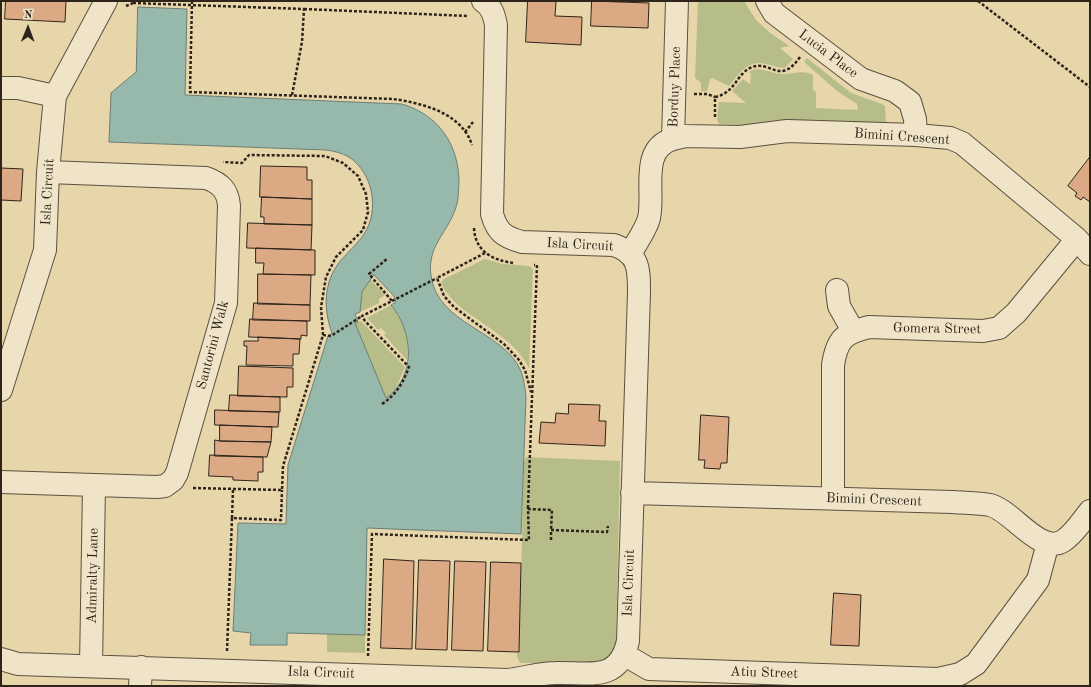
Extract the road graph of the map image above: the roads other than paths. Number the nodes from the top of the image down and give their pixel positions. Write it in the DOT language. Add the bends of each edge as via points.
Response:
graph roads {
  1 [pos="106,1"];
  2 [pos="677,1"];
  3 [pos="767,1"];
  4 [pos="478,9"];
  5 [pos="1,88"];
  6 [pos="55,96"];
  7 [pos="916,135"];
  8 [pos="674,139"];
  9 [pos="48,172"];
  10 [pos="1083,246"];
  11 [pos="630,254"];
  12 [pos="837,290"];
  13 [pos="853,331"];
  14 [pos="1,390"];
  15 [pos="1,482"];
  16 [pos="94,486"];
  17 [pos="632,493"];
  18 [pos="833,498"];
  19 [pos="1090,511"];
  20 [pos="1048,544"];
  21 [pos="625,655"];
  22 [pos="1,659"];
  23 [pos="91,666"];
  24 [pos="141,676"];
  25 [pos="314,679"];
  26 [pos="755,679"];
  27 [pos="962,680"];
  28 [pos="428,681"];
  29 [pos="531,681"];
  1 -- 6 [label="street, Isla Circuit"];
  2 -- 8 [label="street, Borduy Place"];
  3 -- 7 [label="street, Lucia Place" via="774,13 861,79 896,92 910,102"];
  4 -- 11 [label="street, Isla Circuit" via="489,6 496,26 492,214 495,224 508,238 522,242 614,245"];
  5 -- 6 [label="street" via="18,88"];
  6 -- 9 [label="street, Isla Circuit"];
  7 -- 8 [label="street, Bimini Crescent" via="787,131 740,137 685,136"];
  7 -- 10 [label="street, Bimini Crescent" via="950,138 962,143"];
  8 -- 11 [label="street, Borduy Place" via="656,150 652,161 649,219"];
  9 -- 14 [label="street, Isla Circuit" via="45,250"];
  9 -- 16 [label="street, Santorini Walk" via="206,178 218,184 228,196 226,303 177,473 165,486"];
  10 -- 13 [label="street, Gomera Street" via="1000,328 983,331 869,327"];
  11 -- 17 [label="street, Isla Circuit" via="638,266 639,275"];
  12 -- 13 [label="street" via="839,306"];
  13 -- 18 [label="street" via="842,339 836,350 833,365"];
  15 -- 16 [label="street, Santorini Walk"];
  16 -- 23 [label="street, Admiralty Lane"];
  17 -- 18 [label="street, Bimini Crescent"];
  17 -- 21 [label="street, Isla Circuit" via="628,641"];
  18 -- 20 [label="street, Bimini Crescent" via="990,505 1006,513"];
  19 -- 20 [label="street" via="1063,541"];
  20 -- 27 [label="street, Atiu Street" via="1040,576 1030,592"];
  21 -- 26 [label="street, Atiu Street" via="649,669"];
  21 -- 29 [label="street, Isla Circuit" via="608,671 594,674 555,672"];
  22 -- 23 [label="street, Isla Circuit" via="18,664"];
  23 -- 24 [label="street, Isla Circuit"];
  24 -- 25 [label="street, Isla Circuit" via="242,670 289,672"];
  25 -- 28 [label="street, Isla Circuit"];
  26 -- 27 [label="street, Atiu Street"];
  28 -- 29 [label="street, Isla Circuit"];
}
